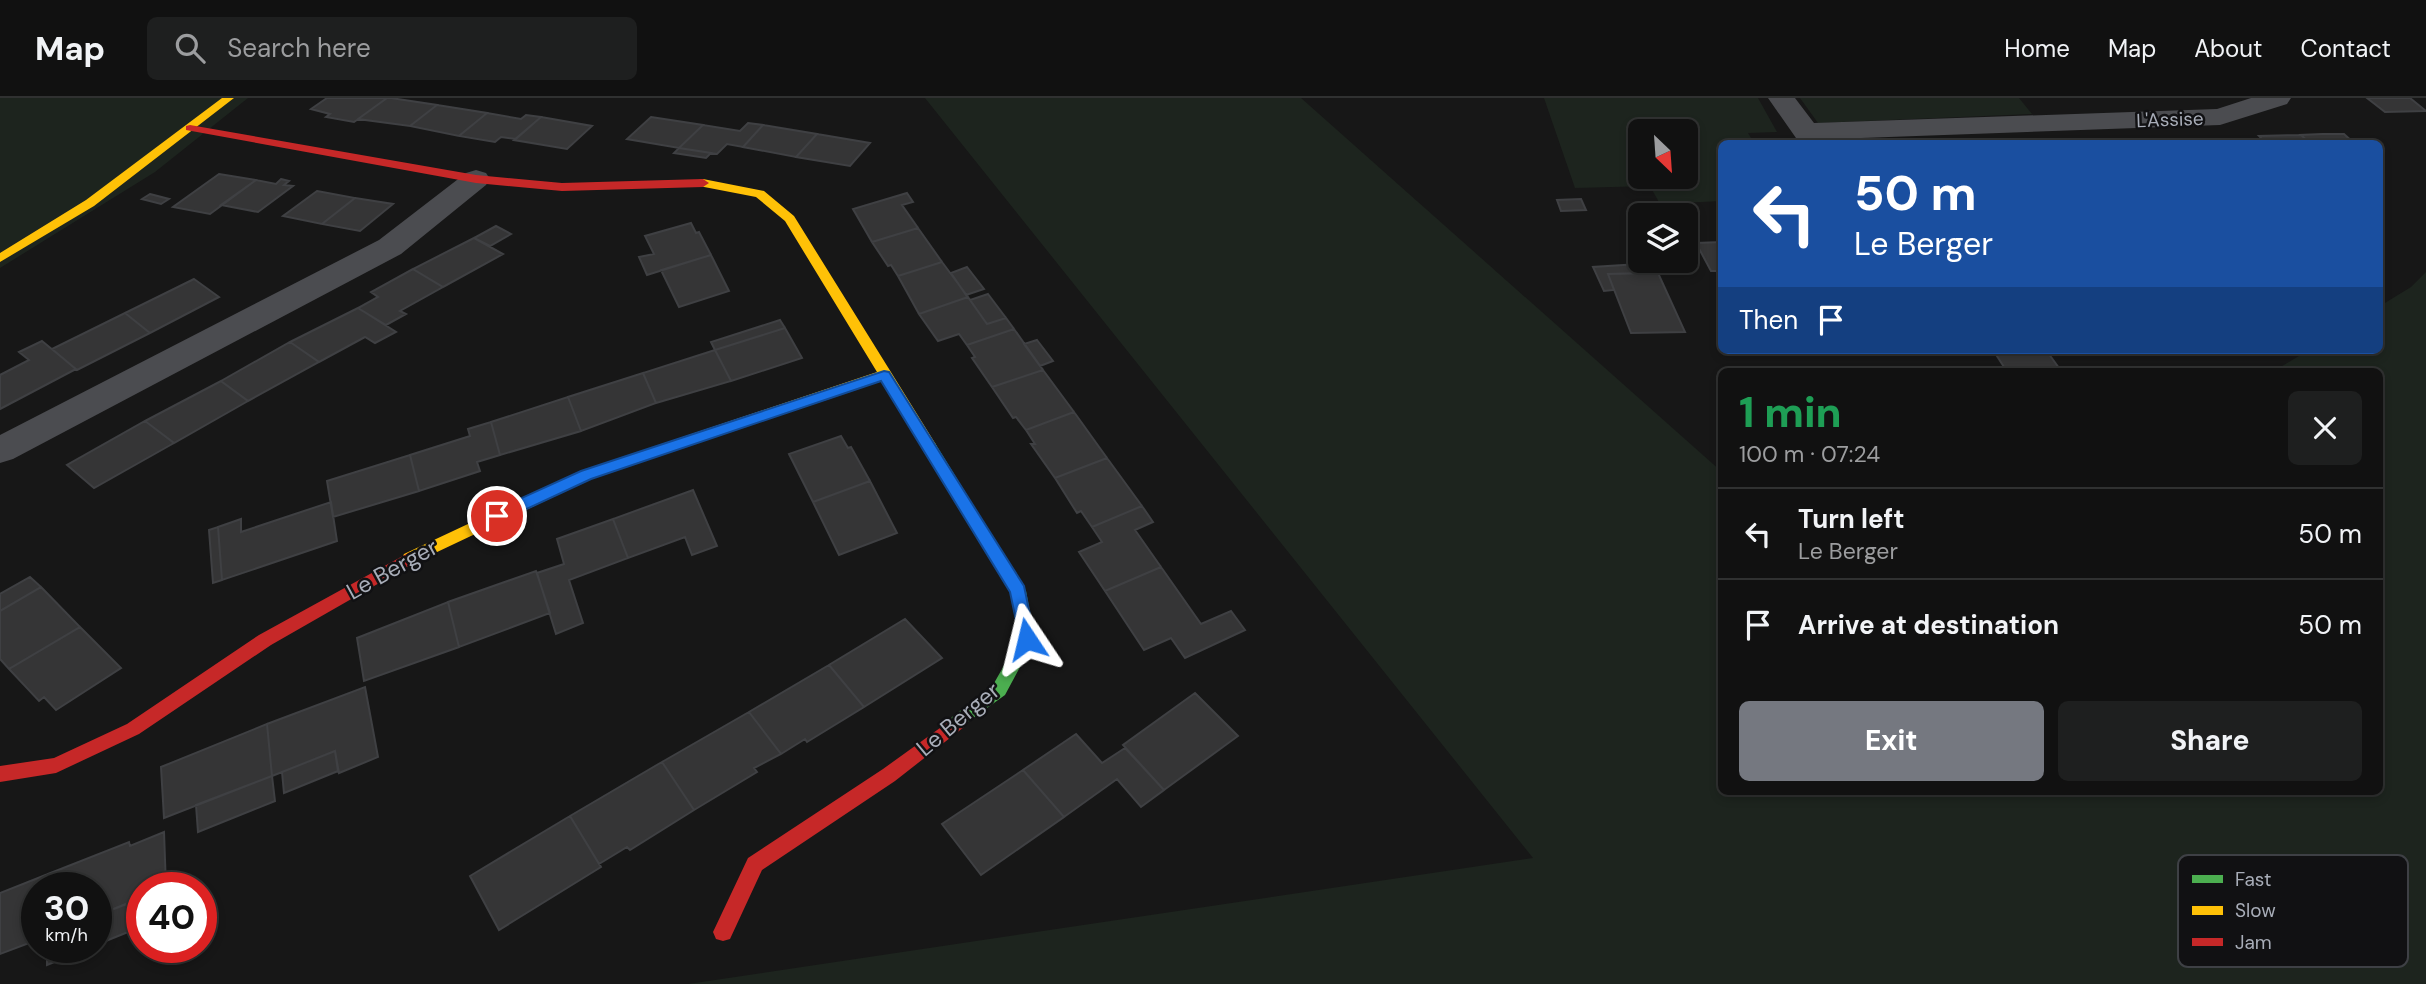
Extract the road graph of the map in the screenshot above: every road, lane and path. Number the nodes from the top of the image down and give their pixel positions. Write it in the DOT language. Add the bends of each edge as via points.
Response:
graph roads {
  1 [pos="229,98"];
  2 [pos="1781,98"];
  3 [pos="2037,98"];
  4 [pos="2278,98"];
  5 [pos="2060,122"];
  6 [pos="190,128"];
  7 [pos="1810,138"];
  8 [pos="475,179"];
  9 [pos="0,258"];
  10 [pos="884,375"];
  11 [pos="0,450"];
  12 [pos="0,774"];
  13 [pos="723,932"];
  1 -- 6 [label="street"];
  2 -- 7 [label="street"];
  3 -- 5 [label="street"];
  4 -- 5 [label="street, L'Assise" via="2220,117"];
  5 -- 7 [label="street, L'Assise"];
  6 -- 8 [label="street, Le Berger"];
  6 -- 9 [label="street" via="90,202"];
  8 -- 10 [label="street, Le Berger" via="562,187 709,183 760,194 790,219"];
  8 -- 11 [label="street" via="390,247"];
  10 -- 12 [label="street, Le Berger" via="586,475 418,554 265,640 133,729 56,765"];
  10 -- 13 [label="street, Le Berger" via="1018,591 1027,639 999,690 889,775 755,864"];
}
